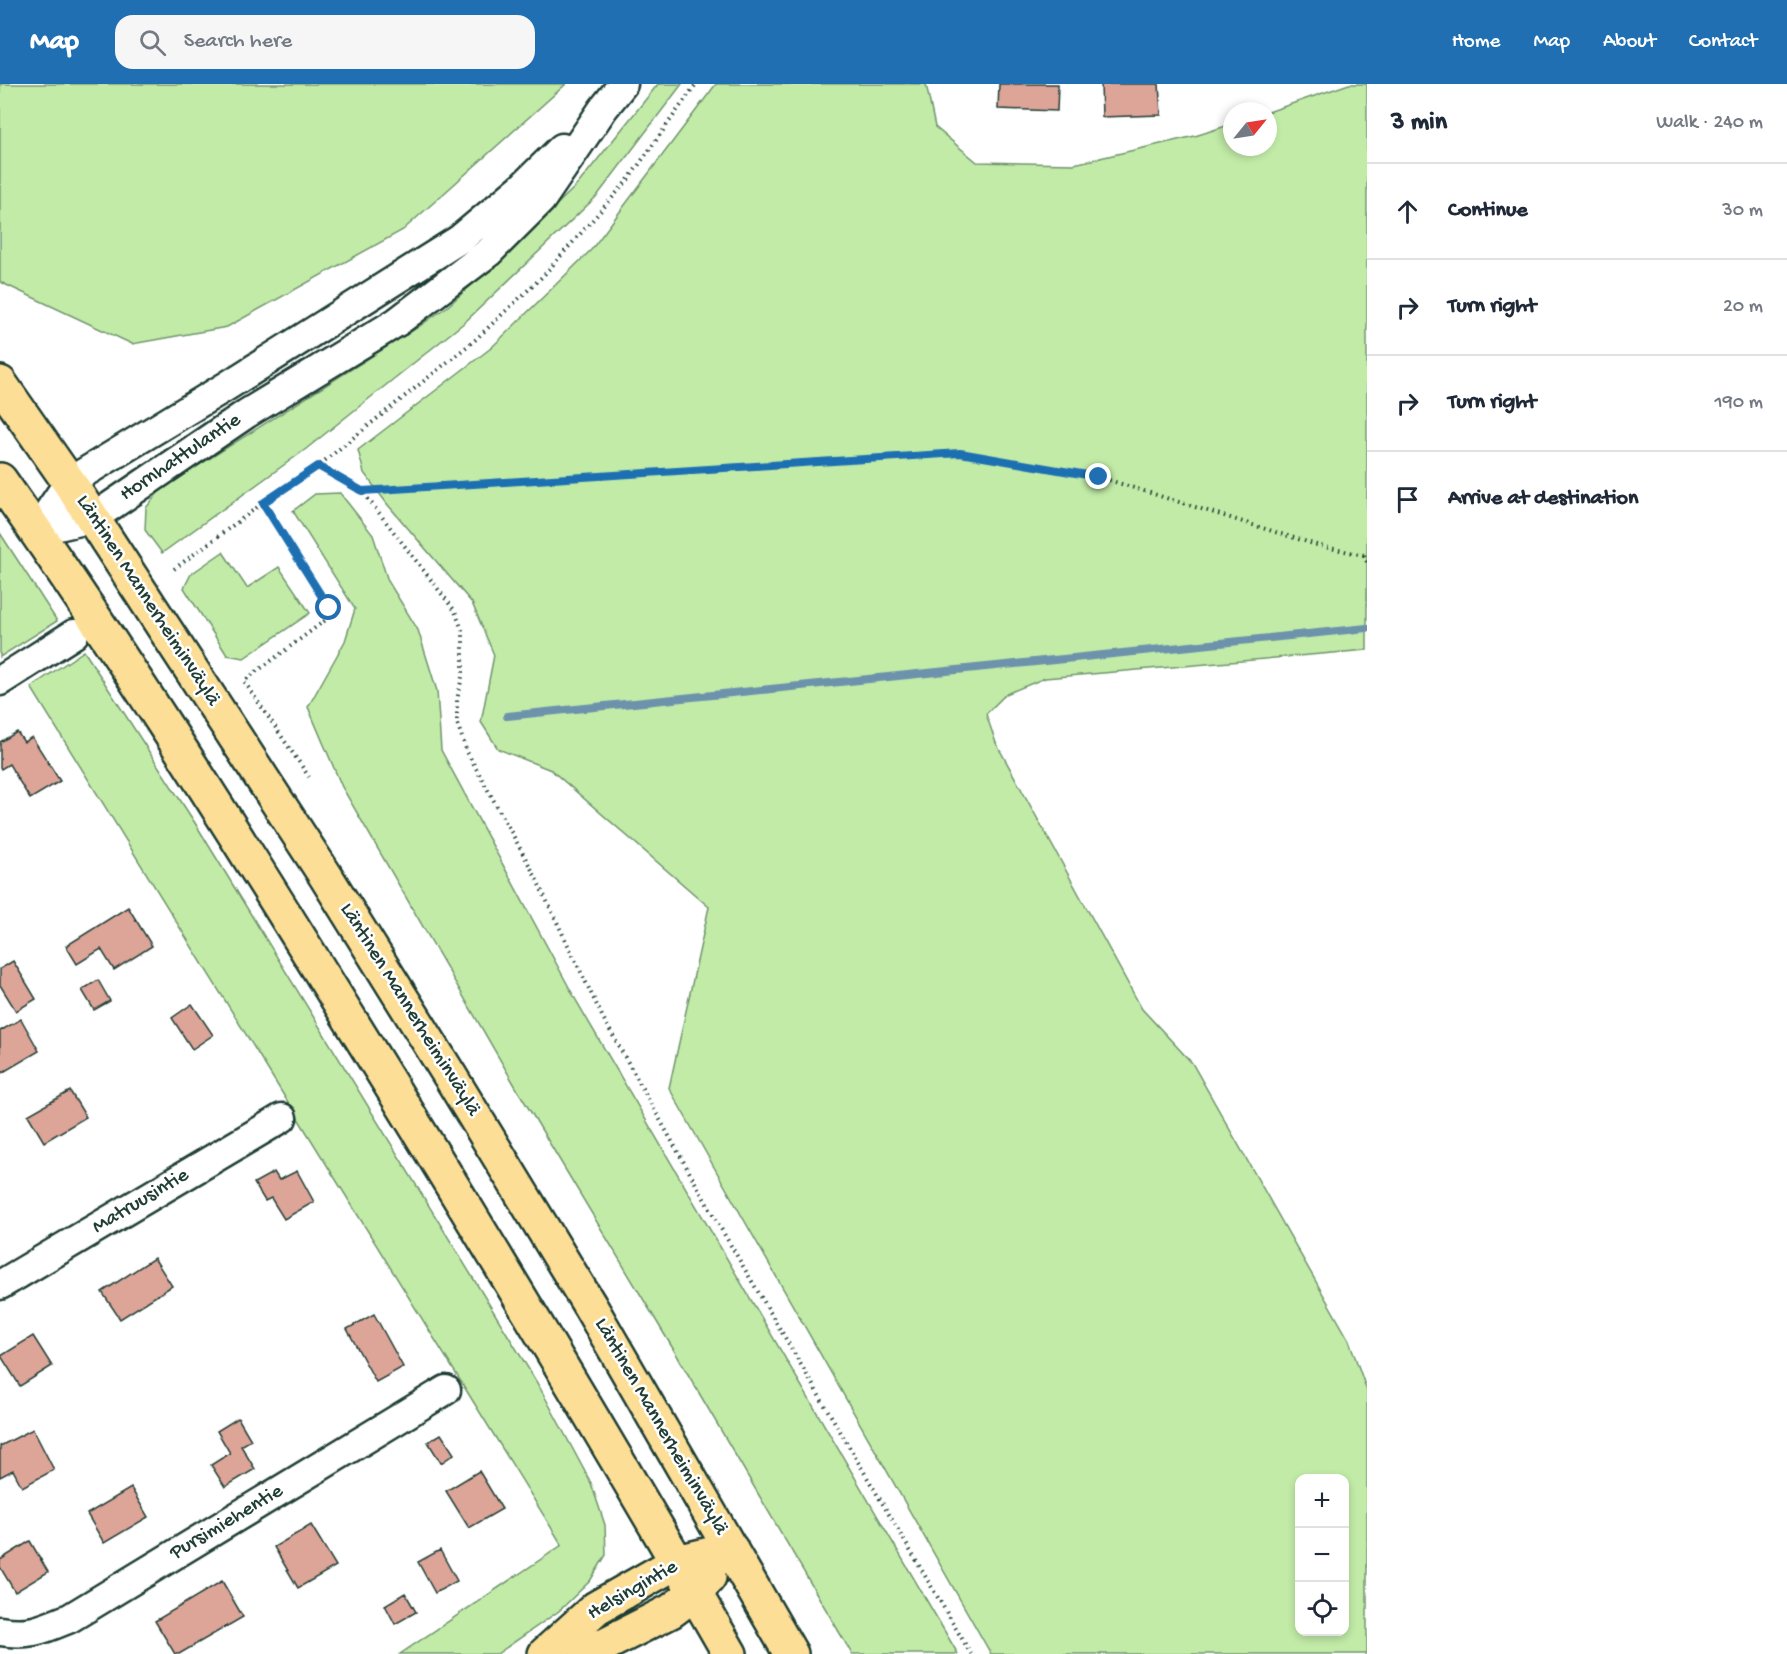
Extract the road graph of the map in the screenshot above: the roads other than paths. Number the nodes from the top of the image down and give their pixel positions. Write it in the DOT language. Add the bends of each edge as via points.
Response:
graph roads {
  1 [pos="622,84"];
  2 [pos="603,109"];
  3 [pos="0,383"];
  4 [pos="0,480"];
  5 [pos="69,482"];
  6 [pos="93,518"];
  7 [pos="36,531"];
  8 [pos="74,634"];
  9 [pos="0,681"];
  10 [pos="282,1118"];
  11 [pos="0,1285"];
  12 [pos="446,1389"];
  13 [pos="731,1550"];
  14 [pos="677,1562"];
  15 [pos="695,1593"];
  16 [pos="0,1631"];
  17 [pos="545,1654"];
  18 [pos="586,1654"];
  19 [pos="730,1654"];
  20 [pos="791,1654"];
  1 -- 2 [label="street, Hornhattulantie"];
  2 -- 5 [label="street, Hornhattulantie" via="522,187 460,239"];
  2 -- 6 [label="street, Hornhattulantie" via="541,200 489,252 397,322 246,414"];
  3 -- 5 [label="main road, Läntinen Mannerheiminväylä"];
  4 -- 7 [label="main road"];
  5 -- 6 [label="main road, Läntinen Mannerheiminväylä"];
  5 -- 7 [label="street, Hornhattulantie"];
  6 -- 7 [label="street, Hornhattulantie"];
  6 -- 13 [label="main road, Läntinen Mannerheiminväylä" via="444,1066 590,1306"];
  7 -- 14 [label="main road" via="213,799 458,1192"];
  8 -- 9 [label="street"];
  10 -- 11 [label="street, Matruusintie"];
  12 -- 16 [label="street, Pursimiehentie" via="70,1618 40,1630 18,1634"];
  13 -- 14 [label="main road, Helsingintie"];
  13 -- 15 [label="main road, Helsingintie"];
  13 -- 20 [label="main road, Läntinen Mannerheiminväylä"];
  14 -- 15 [label="main road"];
  14 -- 17 [label="main road, Helsingintie" via="596,1608"];
  15 -- 18 [label="main road, Helsingintie" via="671,1611"];
  15 -- 19 [label="main road"];
}
